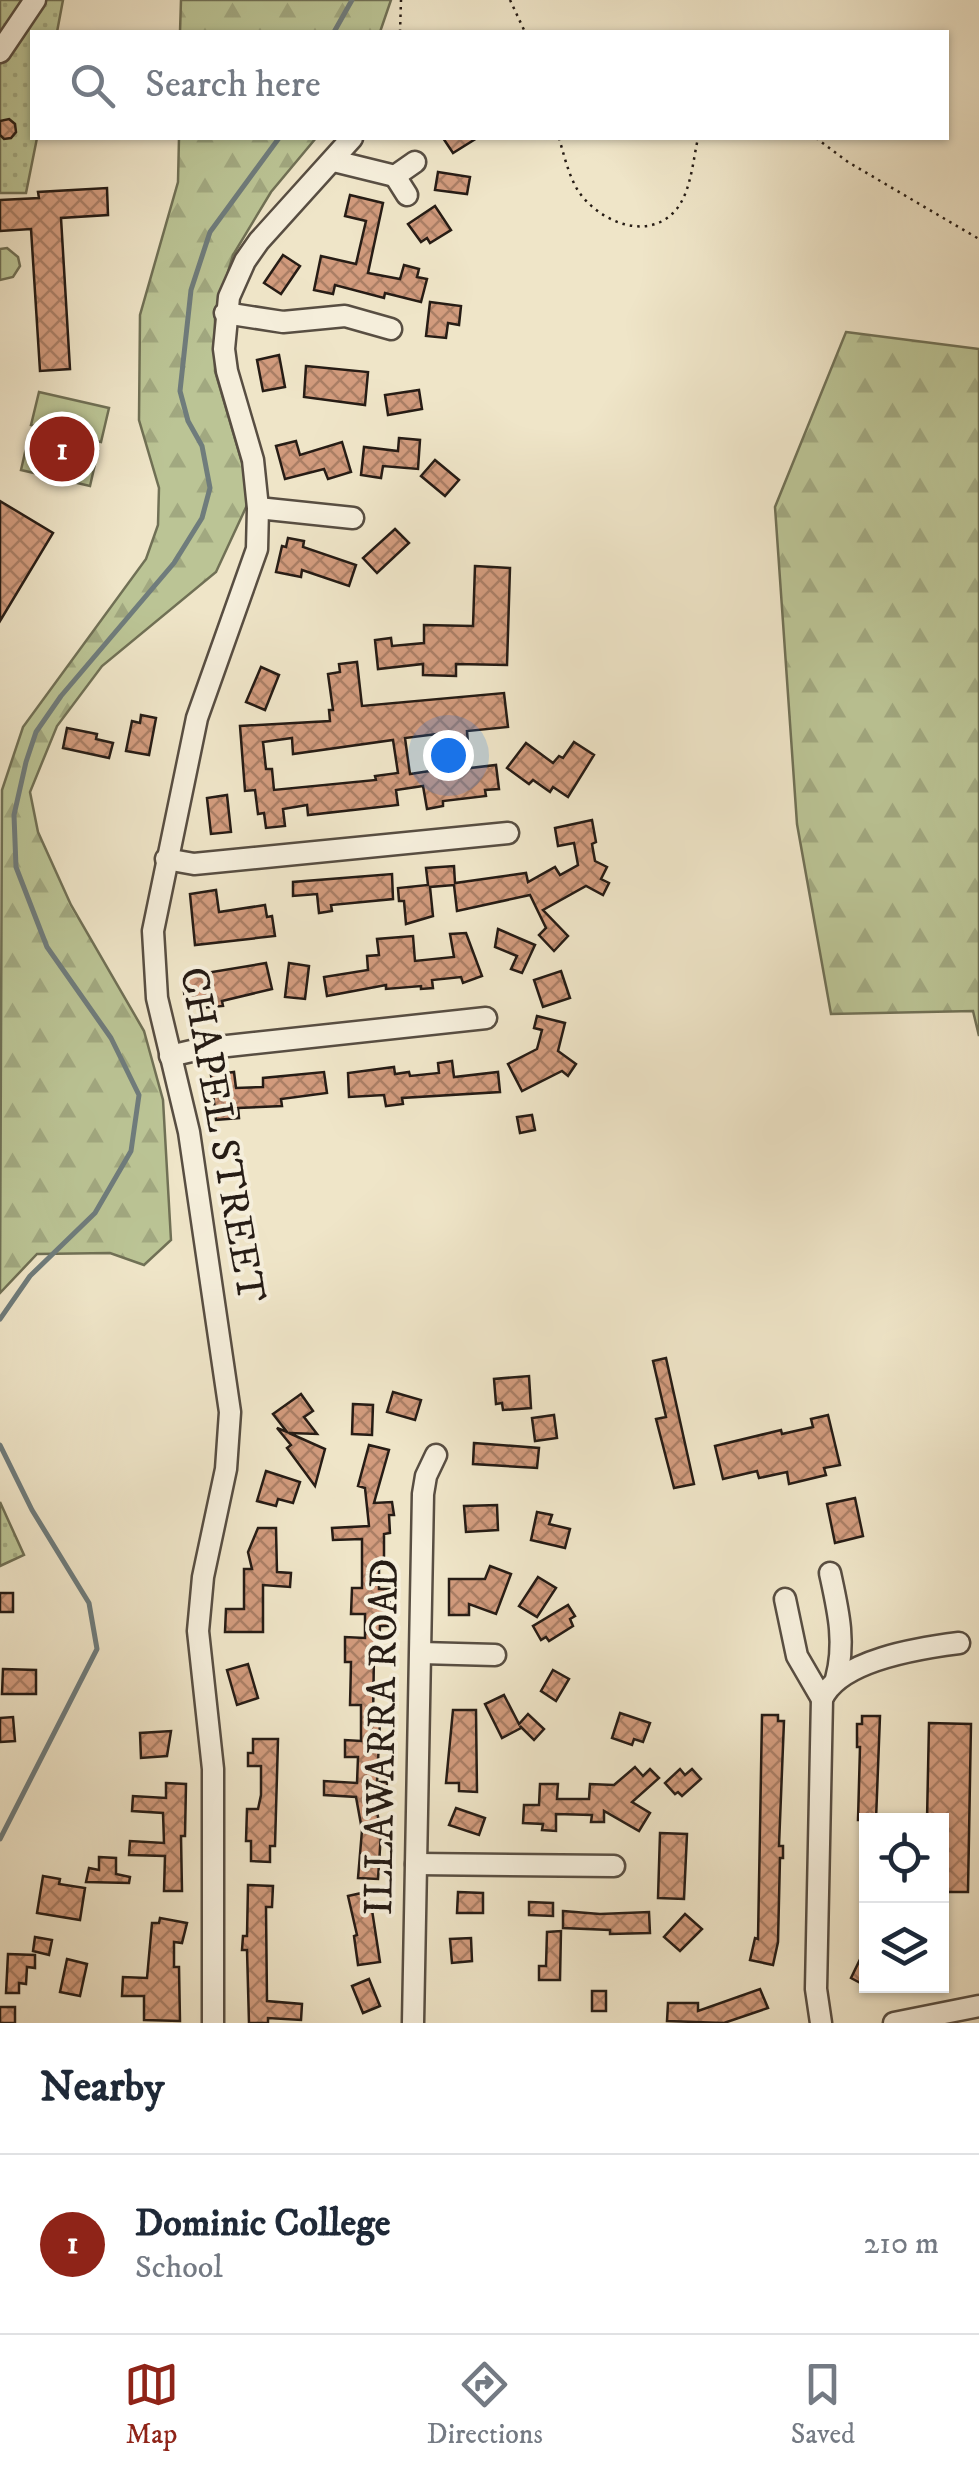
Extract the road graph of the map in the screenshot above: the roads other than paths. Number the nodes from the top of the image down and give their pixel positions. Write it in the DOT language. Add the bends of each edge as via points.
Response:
graph roads {
  1 [pos="35,0"];
  2 [pos="0,52"];
  3 [pos="350,140"];
  4 [pos="334,161"];
  5 [pos="414,162"];
  6 [pos="395,176"];
  7 [pos="407,195"];
  8 [pos="226,314"];
  9 [pos="391,329"];
  10 [pos="258,508"];
  11 [pos="354,518"];
  12 [pos="508,833"];
  13 [pos="166,859"];
  14 [pos="486,1018"];
  15 [pos="170,1056"];
  16 [pos="436,1454"];
  17 [pos="830,1573"];
  18 [pos="785,1599"];
  19 [pos="959,1643"];
  20 [pos="421,1653"];
  21 [pos="496,1655"];
  22 [pos="836,1679"];
  23 [pos="822,1699"];
  24 [pos="416,1864"];
  25 [pos="614,1866"];
  26 [pos="979,2006"];
  27 [pos="213,2023"];
  28 [pos="413,2023"];
  29 [pos="821,2023"];
  30 [pos="894,2023"];
  1 -- 2 [label="street"];
  3 -- 4 [label="street, CHAPEL STREET"];
  4 -- 6 [label="street"];
  4 -- 8 [label="street, CHAPEL STREET" via="245,261"];
  5 -- 6 [label="street"];
  6 -- 7 [label="street"];
  8 -- 9 [label="street" via="283,322 345,316"];
  8 -- 10 [label="street, CHAPEL STREET" via="227,371 253,460"];
  10 -- 11 [label="street"];
  10 -- 13 [label="street, CHAPEL STREET" via="257,549 200,708"];
  12 -- 13 [label="street" via="194,864"];
  13 -- 15 [label="street, CHAPEL STREET" via="153,958"];
  14 -- 15 [label="street"];
  15 -- 27 [label="street, CHAPEL STREET" via="189,1132 230,1412 198,1631 213,1770"];
  16 -- 20 [label="street, ILLAWARRA ROAD" via="423,1494"];
  17 -- 22 [label="street" via="842,1646"];
  18 -- 23 [label="street" via="797,1656"];
  19 -- 22 [label="street"];
  20 -- 21 [label="street"];
  20 -- 24 [label="street, ILLAWARRA ROAD"];
  22 -- 23 [label="street"];
  23 -- 29 [label="street" via="816,1989"];
  24 -- 25 [label="street"];
  24 -- 28 [label="street, ILLAWARRA ROAD"];
  26 -- 30 [label="street"];
}
